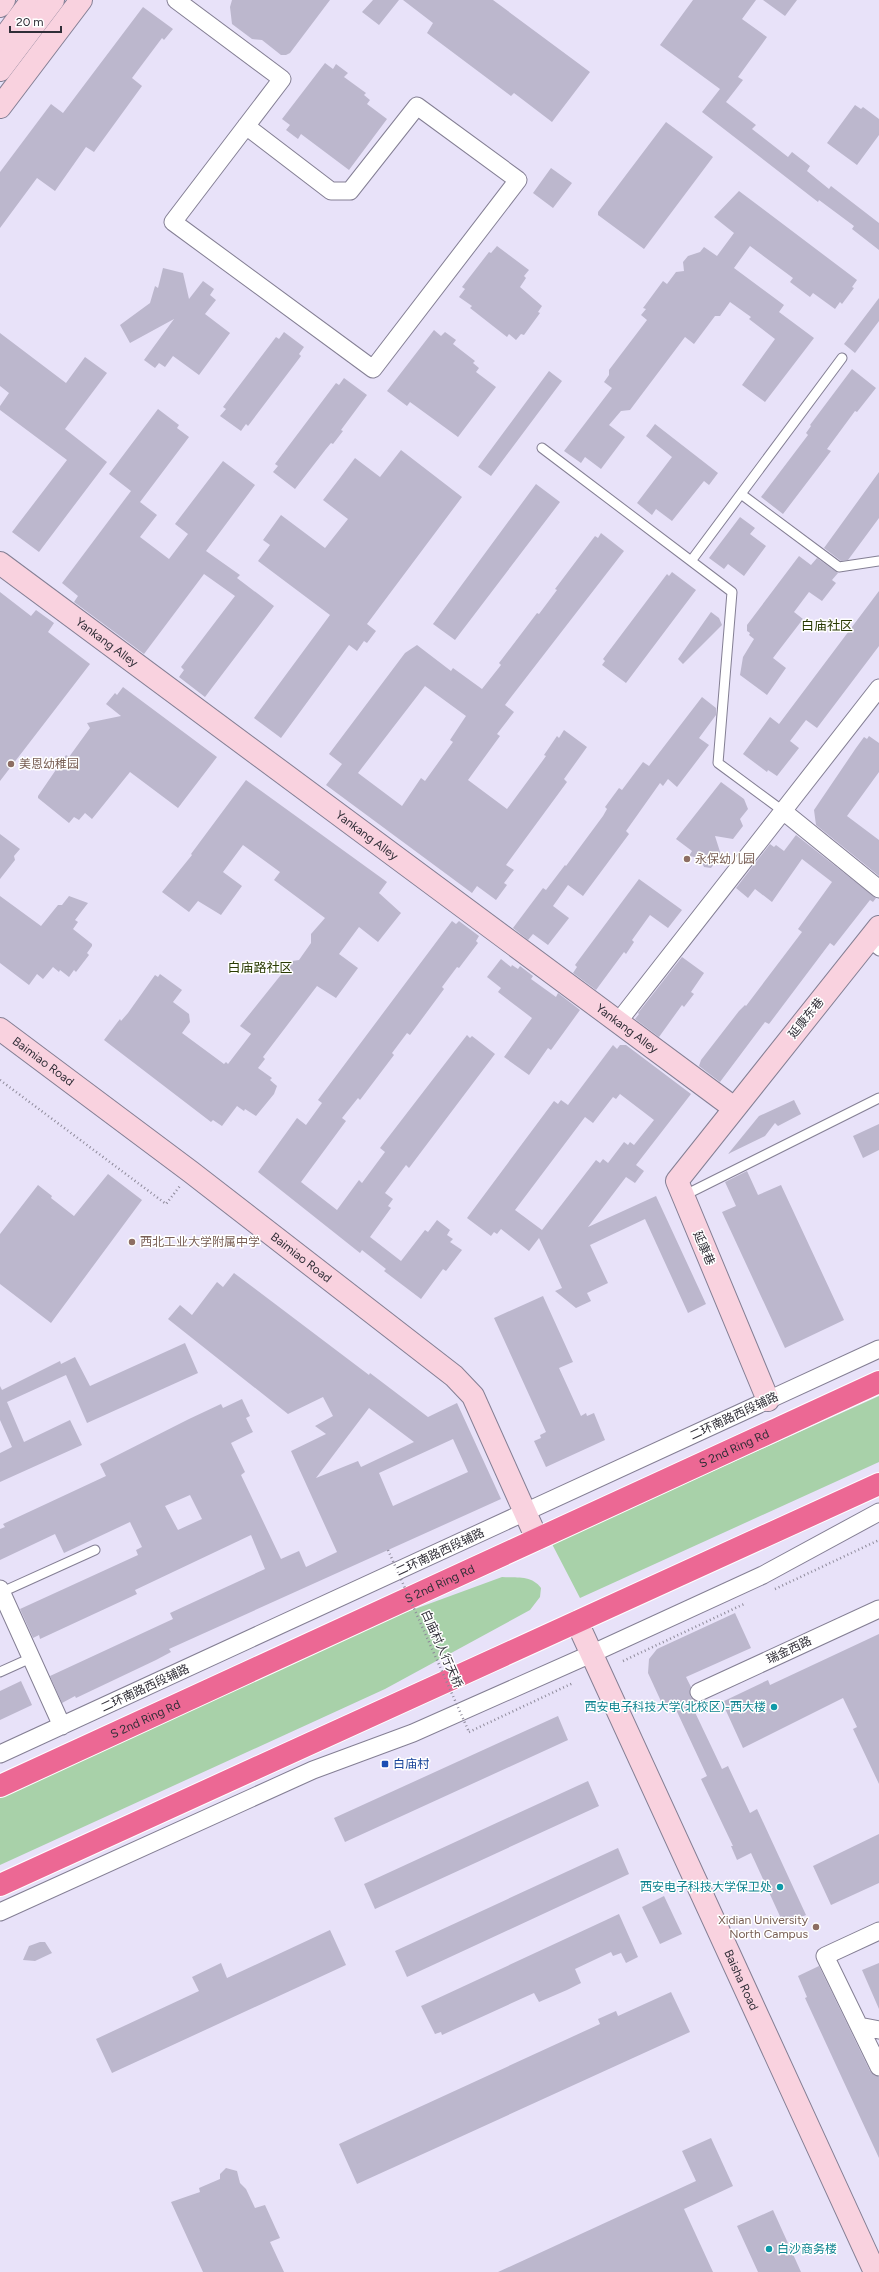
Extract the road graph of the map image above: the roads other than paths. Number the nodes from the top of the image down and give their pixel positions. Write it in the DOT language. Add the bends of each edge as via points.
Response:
graph roads {
  1 [pos="4,0"];
  2 [pos="32,0"];
  3 [pos="53,0"];
  4 [pos="81,0"];
  5 [pos="176,0"];
  6 [pos="0,6"];
  7 [pos="0,43"];
  8 [pos="0,70"];
  9 [pos="0,107"];
  10 [pos="246,126"];
  11 [pos="842,358"];
  12 [pos="542,448"];
  13 [pos="742,494"];
  14 [pos="691,561"];
  15 [pos="879,561"];
  16 [pos="0,563"];
  17 [pos="879,688"];
  18 [pos="783,811"];
  19 [pos="879,889"];
  20 [pos="875,940"];
  21 [pos="618,1022"];
  22 [pos="0,1029"];
  23 [pos="879,1098"];
  24 [pos="734,1108"];
  25 [pos="683,1196"];
  26 [pos="879,1349"];
  27 [pos="879,1382"];
  28 [pos="768,1400"];
  29 [pos="879,1484"];
  30 [pos="525,1512"];
  31 [pos="879,1512"];
  32 [pos="537,1539"];
  33 [pos="95,1550"];
  34 [pos="0,1591"];
  35 [pos="879,1609"];
  36 [pos="577,1622"];
  37 [pos="591,1654"];
  38 [pos="31,1658"];
  39 [pos="0,1672"];
  40 [pos="699,1692"];
  41 [pos="62,1726"];
  42 [pos="0,1754"];
  43 [pos="0,1786"];
  44 [pos="0,1885"];
  45 [pos="0,1912"];
  46 [pos="879,1931"];
  47 [pos="859,2026"];
  48 [pos="879,2030"];
  49 [pos="879,2067"];
  50 [pos="875,2272"];
  1 -- 6 [label="street"];
  2 -- 7 [label="street"];
  3 -- 8 [label="street"];
  4 -- 9 [label="street"];
  5 -- 10 [label="street" via="282,79"];
  10 -- 10 [label="street" via="173,222 373,369 518,180 417,106 350,191 331,191"];
  11 -- 13 [label="lane"];
  12 -- 14 [label="lane"];
  13 -- 14 [label="lane"];
  13 -- 15 [label="lane" via="839,567"];
  14 -- 18 [label="lane" via="732,592 718,763"];
  16 -- 21 [label="street, Yankang Alley"];
  17 -- 18 [label="street"];
  18 -- 19 [label="street"];
  18 -- 21 [label="street"];
  20 -- 24 [label="street, 延康东巷"];
  21 -- 24 [label="street, Yankang Alley"];
  22 -- 30 [label="street, Baimiao Road" via="191,1172 454,1376 473,1396"];
  23 -- 25 [label="lane"];
  24 -- 25 [label="street, 延康巷" via="677,1181"];
  25 -- 28 [label="street, 延康巷"];
  26 -- 28 [label="street, 二环南路西段辅路"];
  27 -- 32 [label="highway, S 2nd Ring Rd"];
  28 -- 30 [label="street, 二环南路西段辅路"];
  29 -- 36 [label="highway"];
  30 -- 32 [label="street, Baimiao Road"];
  30 -- 41 [label="street, 二环南路西段辅路"];
  31 -- 37 [label="street" via="764,1575"];
  32 -- 43 [label="highway, S 2nd Ring Rd"];
  33 -- 34 [label="lane"];
  34 -- 38 [label="street"];
  35 -- 40 [label="street, 瑞金西路"];
  36 -- 37 [label="street, Baisha Road"];
  36 -- 44 [label="highway"];
  37 -- 45 [label="street" via="413,1733 313,1770"];
  37 -- 50 [label="street, Baisha Road"];
  38 -- 39 [label="lane"];
  38 -- 41 [label="street"];
  41 -- 42 [label="street, 二环南路西段辅路"];
  46 -- 47 [label="street" via="825,1956"];
  47 -- 48 [label="street"];
  47 -- 49 [label="street"];
}
